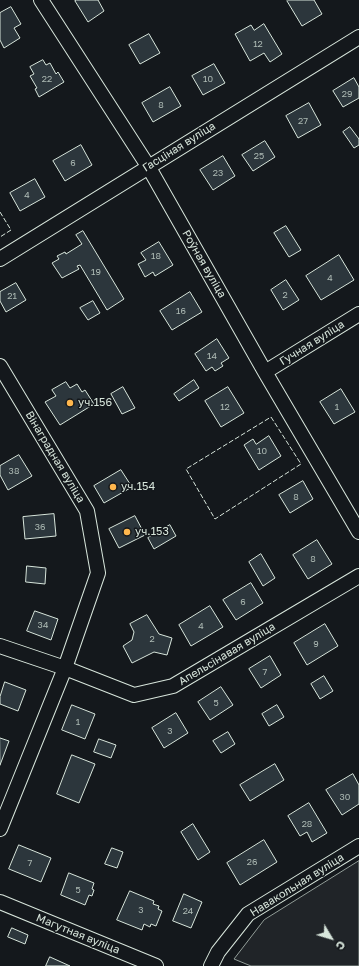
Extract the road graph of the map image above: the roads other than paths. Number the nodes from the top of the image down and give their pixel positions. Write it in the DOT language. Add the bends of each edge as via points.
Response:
graph roads {
  1 [pos="41,0"];
  2 [pos="359,37"];
  3 [pos="148,166"];
  4 [pos="0,259"];
  5 [pos="359,314"];
  6 [pos="0,366"];
  7 [pos="265,372"];
  8 [pos="359,532"];
  9 [pos="359,576"];
  10 [pos="0,646"];
  11 [pos="65,668"];
  12 [pos="0,829"];
  13 [pos="359,846"];
  14 [pos="0,902"];
  15 [pos="156,966"];
  16 [pos="211,966"];
  1 -- 3 [label="street, Роўная вуліца"];
  2 -- 3 [label="street, Гасціная вуліца"];
  3 -- 4 [label="street, Гасціная вуліца"];
  3 -- 7 [label="street, Роўная вуліца"];
  5 -- 7 [label="street, Гучная вуліца"];
  6 -- 11 [label="street, Вінаградная вуліца" via="87,511 98,573"];
  7 -- 8 [label="street, Роўная вуліца"];
  9 -- 11 [label="street, Апельсінавая вуліца" via="173,686 134,696"];
  10 -- 11 [label="street"];
  11 -- 12 [label="street, Вінаградная вуліца"];
  13 -- 16 [label="street, Навакольная вуліца" via="248,914 218,952"];
  14 -- 15 [label="street, Магутная вуліца"];
}
